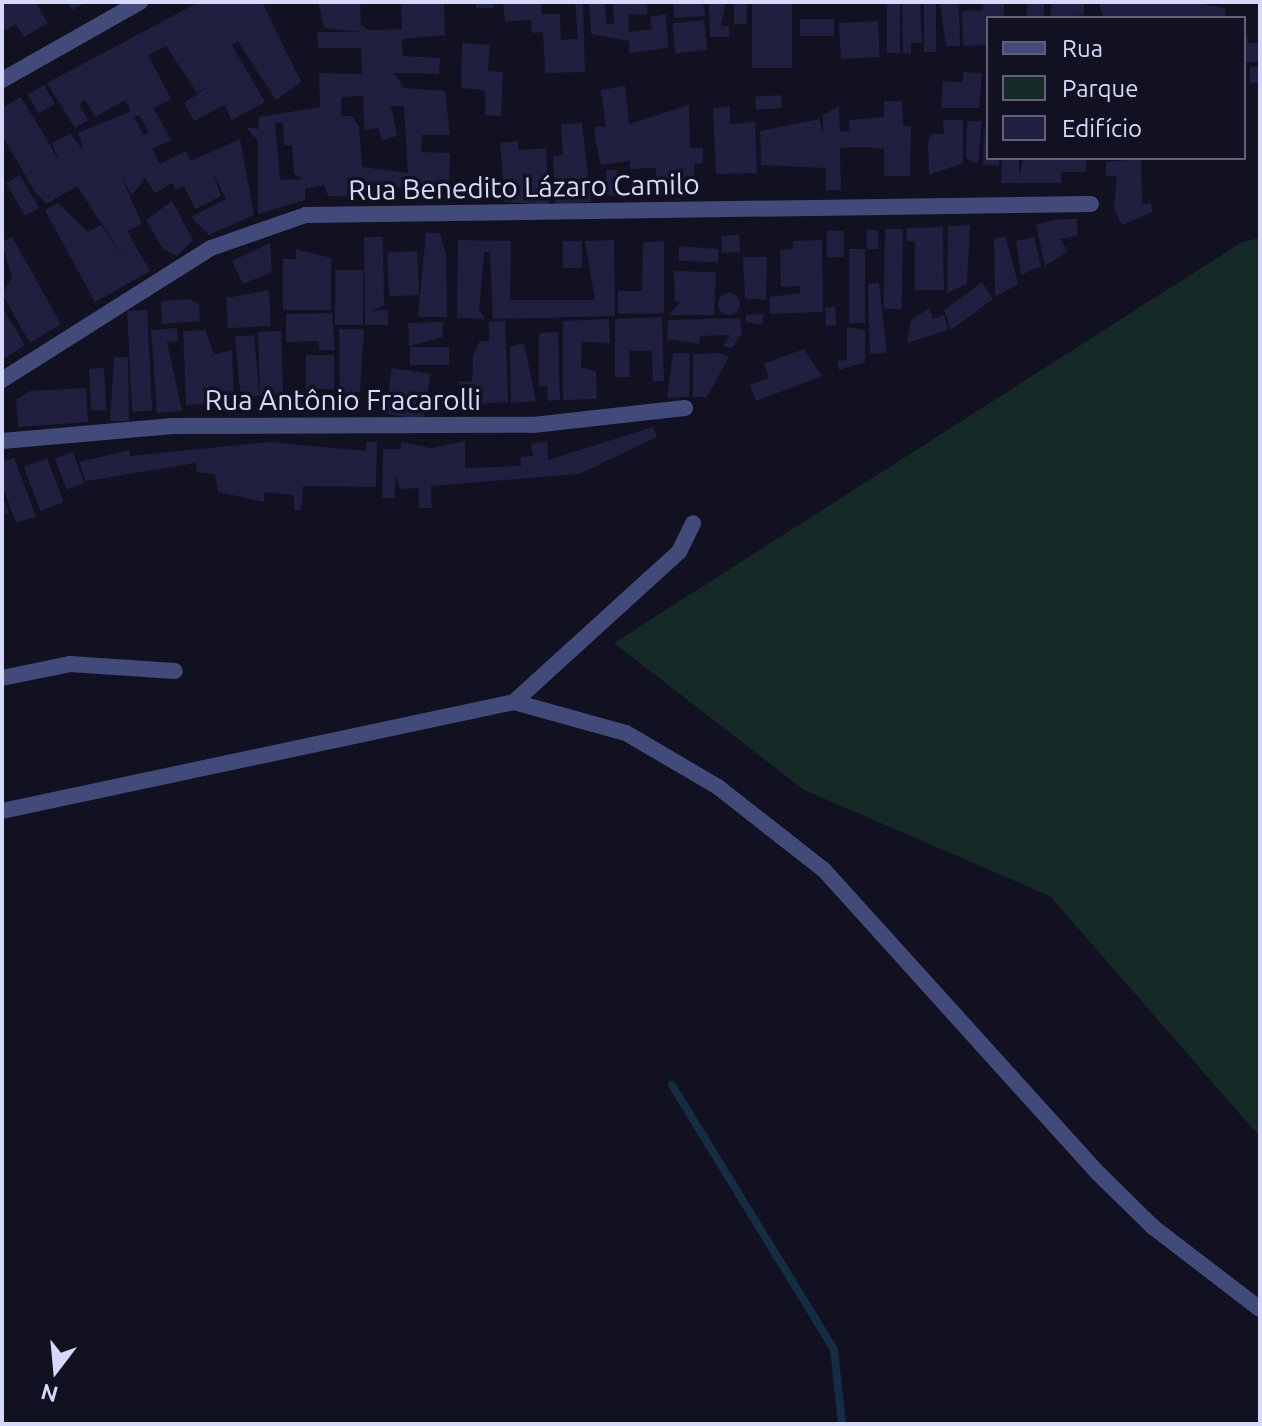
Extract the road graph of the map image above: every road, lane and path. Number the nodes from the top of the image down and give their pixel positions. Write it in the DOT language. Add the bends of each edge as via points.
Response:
graph roads {
  1 [pos="140,2"];
  2 [pos="2,80"];
  3 [pos="1091,204"];
  4 [pos="2,380"];
  5 [pos="685,408"];
  6 [pos="2,441"];
  7 [pos="693,523"];
  8 [pos="175,671"];
  9 [pos="2,678"];
  10 [pos="514,702"];
  11 [pos="2,811"];
  12 [pos="1260,1309"];
  1 -- 2 [label="street"];
  3 -- 4 [label="street, Rua Benedito Lázaro Camilo" via="306,215 211,248"];
  5 -- 6 [label="street, Rua Antônio Fracarolli" via="533,425 173,426"];
  7 -- 10 [label="street" via="679,552"];
  8 -- 9 [label="street" via="70,664"];
  10 -- 11 [label="street"];
  10 -- 12 [label="street" via="626,733 718,787 824,870 1099,1174 1153,1227"];
}
